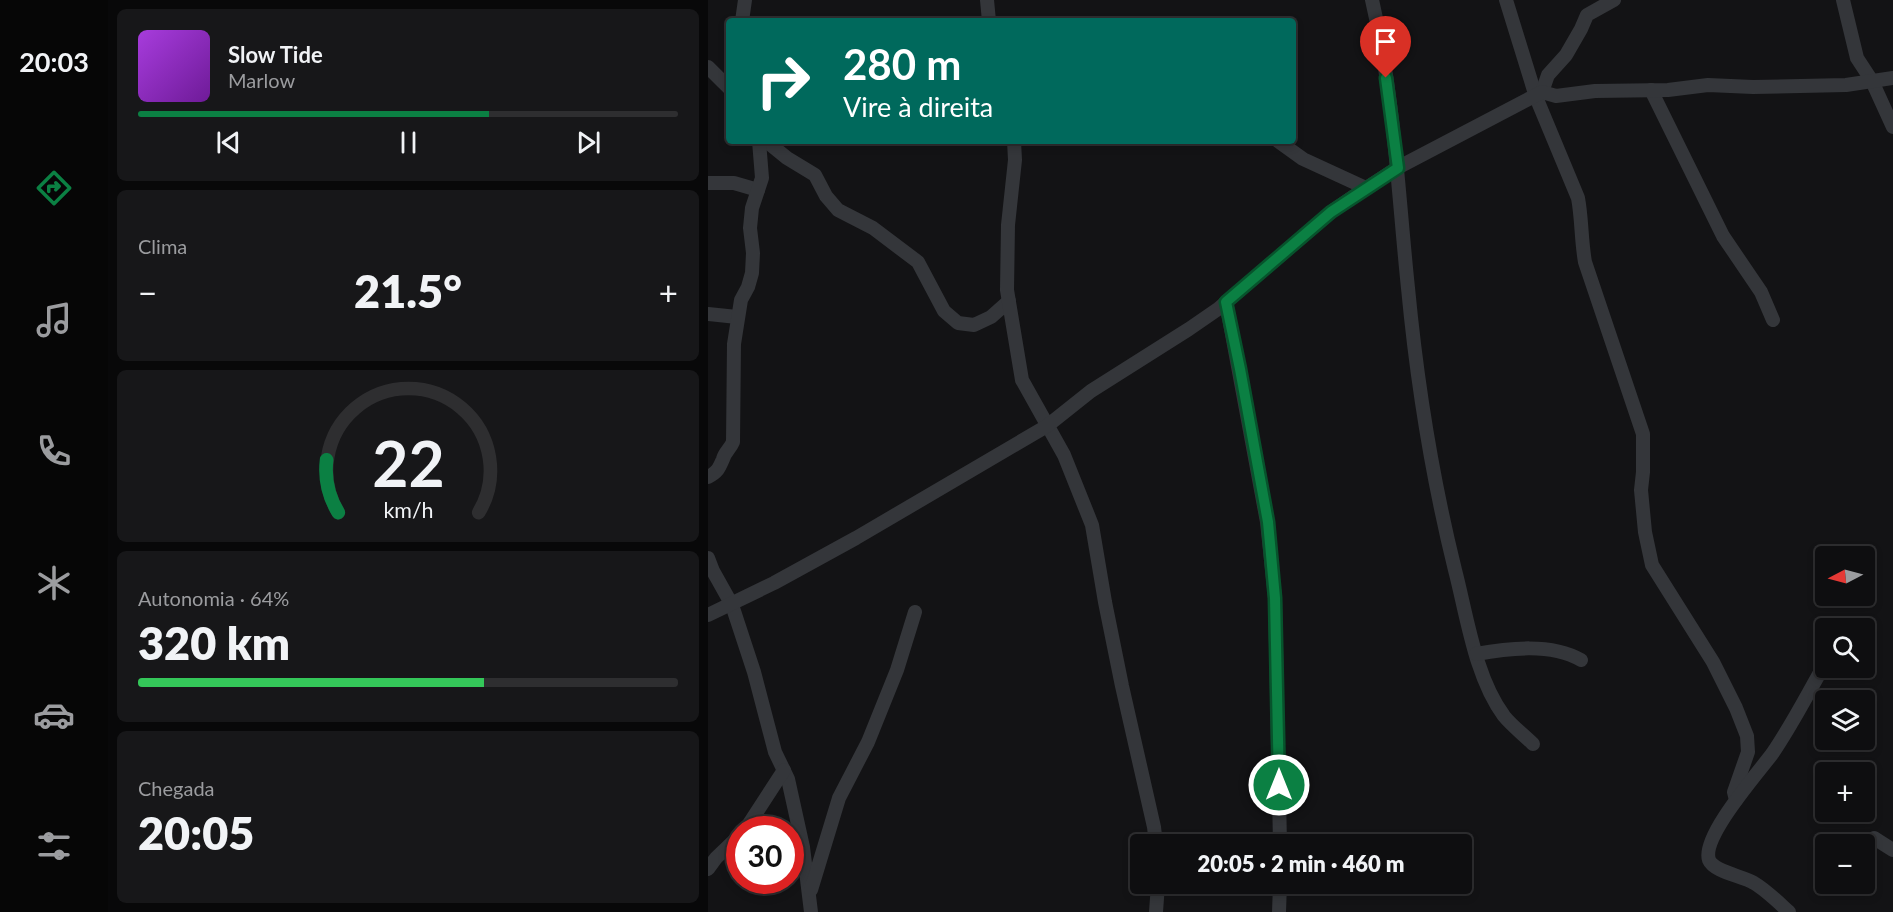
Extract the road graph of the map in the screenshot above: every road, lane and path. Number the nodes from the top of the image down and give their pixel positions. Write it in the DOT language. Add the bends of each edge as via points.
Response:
graph roads {
  1 [pos="745,0"];
  2 [pos="987,0"];
  3 [pos="1372,0"];
  4 [pos="1506,0"];
  5 [pos="1614,0"];
  6 [pos="1844,0"];
  7 [pos="742,18"];
  8 [pos="989,18"];
  9 [pos="708,67"];
  10 [pos="1893,78"];
  11 [pos="1872,81"];
  12 [pos="726,85"];
  13 [pos="1651,90"];
  14 [pos="1539,94"];
  15 [pos="1893,127"];
  16 [pos="759,144"];
  17 [pos="770,144"];
  18 [pos="1014,144"];
  19 [pos="1282,144"];
  20 [pos="1398,168"];
  21 [pos="708,183"];
  22 [pos="1366,188"];
  23 [pos="758,190"];
  24 [pos="1009,302"];
  25 [pos="1226,302"];
  26 [pos="708,314"];
  27 [pos="737,317"];
  28 [pos="1773,320"];
  29 [pos="1047,426"];
  30 [pos="708,477"];
  31 [pos="708,558"];
  32 [pos="732,605"];
  33 [pos="915,612"];
  34 [pos="708,615"];
  35 [pos="1476,654"];
  36 [pos="1581,660"];
  37 [pos="1817,678"];
  38 [pos="1533,744"];
  39 [pos="784,770"];
  40 [pos="1736,800"];
  41 [pos="754,816"];
  42 [pos="1155,834"];
  43 [pos="1280,834"];
  44 [pos="1875,839"];
  45 [pos="726,848"];
  46 [pos="1893,850"];
  47 [pos="708,869"];
  48 [pos="1157,894"];
  49 [pos="1280,894"];
  50 [pos="808,908"];
  51 [pos="1156,912"];
  52 [pos="1279,912"];
  53 [pos="1789,912"];
  1 -- 7 [label="street"];
  2 -- 8 [label="street"];
  3 -- 20 [label="street"];
  4 -- 14 [label="street"];
  5 -- 14 [label="street" via="1587,15"];
  6 -- 11 [label="street" via="1857,58"];
  9 -- 12 [label="street"];
  10 -- 11 [label="street"];
  11 -- 13 [label="street"];
  11 -- 15 [label="street"];
  13 -- 14 [label="street"];
  13 -- 28 [label="street" via="1723,236 1761,291"];
  14 -- 20 [label="street"];
  14 -- 40 [label="street" via="1578,198 1585,262 1639,419 1644,452 1642,514 1653,565 1713,662 1747,736 1748,752 1734,792"];
  16 -- 23 [label="street" via="762,178"];
  17 -- 24 [label="street" via="815,175 838,210 873,228 918,262 944,311 958,323 974,325"];
  18 -- 24 [label="street" via="1008,225"];
  19 -- 22 [label="street" via="1303,159"];
  20 -- 22 [label="street"];
  20 -- 35 [label="street" via="1426,432"];
  21 -- 23 [label="street" via="734,183"];
  22 -- 25 [label="street" via="1331,212"];
  23 -- 27 [label="street" via="750,228 752,273"];
  24 -- 29 [label="street" via="1022,380"];
  25 -- 29 [label="street" via="1189,330 1091,391"];
  25 -- 43 [label="street" via="1268,522 1275,598"];
  26 -- 27 [label="street"];
  27 -- 30 [label="street" via="733,442 721,467"];
  29 -- 32 [label="street"];
  29 -- 42 [label="street" via="1064,455 1092,525"];
  31 -- 32 [label="street"];
  32 -- 34 [label="street"];
  32 -- 39 [label="street" via="775,753"];
  33 -- 50 [label="street" via="868,742 839,798"];
  35 -- 36 [label="street" via="1548,650"];
  35 -- 38 [label="street" via="1504,716"];
  37 -- 40 [label="street" via="1772,754"];
  39 -- 41 [label="street"];
  39 -- 50 [label="street" via="799,820"];
  40 -- 53 [label="street" via="1720,825 1709,858 1713,866 1753,882"];
  44 -- 46 [label="street"];
  45 -- 47 [label="street"];
  48 -- 51 [label="street"];
  49 -- 52 [label="street"];
}
